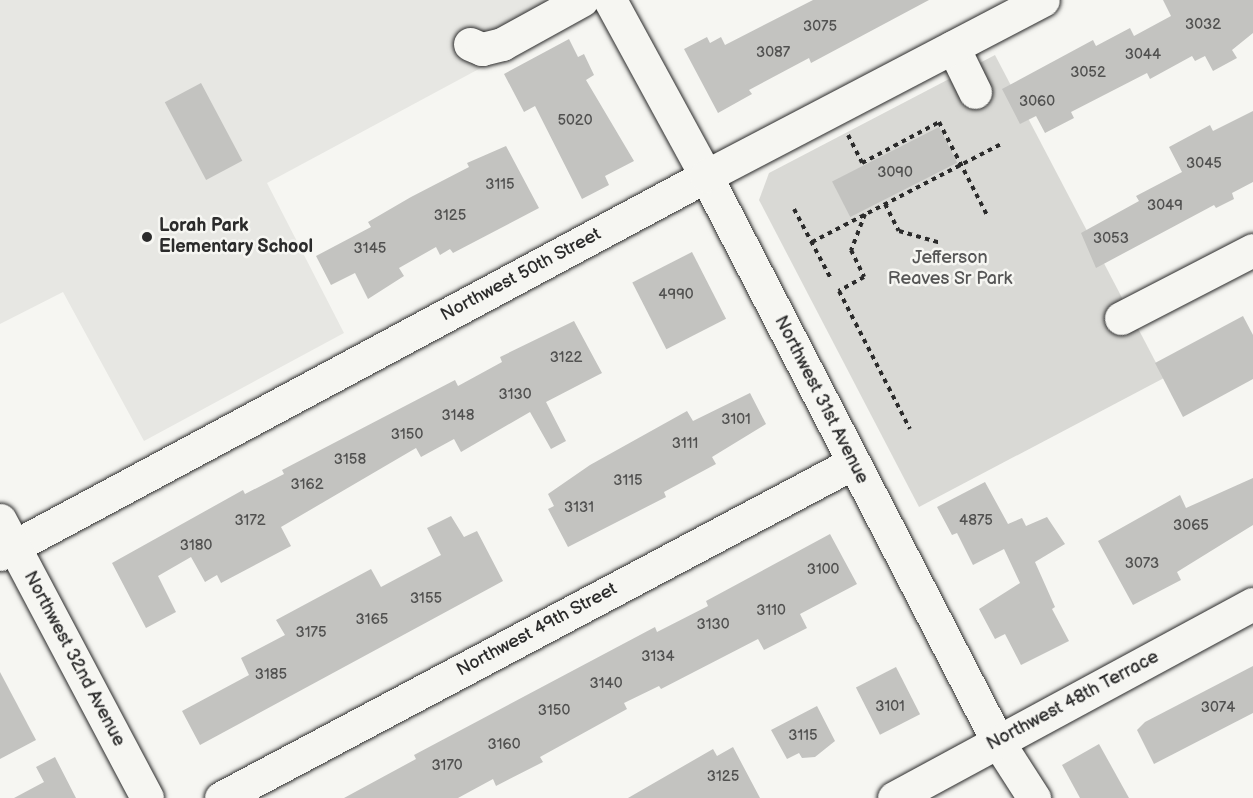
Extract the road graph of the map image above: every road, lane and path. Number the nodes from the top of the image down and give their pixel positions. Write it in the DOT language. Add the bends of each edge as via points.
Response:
graph roads {
  1 [pos="582,0"];
  2 [pos="610,0"];
  3 [pos="1043,0"];
  4 [pos="470,44"];
  5 [pos="953,47"];
  6 [pos="975,92"];
  7 [pos="848,135"];
  8 [pos="1001,144"];
  9 [pos="961,164"];
  10 [pos="706,176"];
  11 [pos="885,204"];
  12 [pos="794,209"];
  13 [pos="865,214"];
  14 [pos="988,217"];
  15 [pos="812,242"];
  16 [pos="941,243"];
  17 [pos="1253,250"];
  18 [pos="830,277"];
  19 [pos="1121,318"];
  20 [pos="910,429"];
  21 [pos="853,463"];
  22 [pos="5,540"];
  23 [pos="1253,604"];
  24 [pos="998,742"];
  25 [pos="147,798"];
  26 [pos="221,798"];
  27 [pos="894,798"];
  28 [pos="1034,798"];
  1 -- 4 [label="street" via="502,44 482,49"];
  2 -- 10 [label="street, Northwest 31st Avenue"];
  3 -- 5 [label="street, Northwest 50th Street"];
  5 -- 6 [label="street"];
  5 -- 10 [label="street, Northwest 50th Street"];
  7 -- 9 [label="path" via="862,163 939,122"];
  8 -- 9 [label="path"];
  9 -- 11 [label="path"];
  9 -- 14 [label="path"];
  10 -- 21 [label="street, Northwest 31st Avenue"];
  10 -- 22 [label="street, Northwest 50th Street"];
  11 -- 13 [label="path"];
  11 -- 16 [label="path" via="899,231"];
  12 -- 15 [label="path"];
  13 -- 15 [label="path"];
  13 -- 20 [label="path" via="850,250 864,277 840,291"];
  15 -- 18 [label="path"];
  17 -- 19 [label="street"];
  21 -- 24 [label="street, Northwest 31st Avenue"];
  21 -- 26 [label="street, Northwest 49th Street"];
  22 -- 25 [label="street, Northwest 32nd Avenue"];
  23 -- 24 [label="street, Northwest 48th Terrace"];
  24 -- 27 [label="street, Northwest 48th Terrace"];
  24 -- 28 [label="street, Northwest 31st Avenue"];
}
